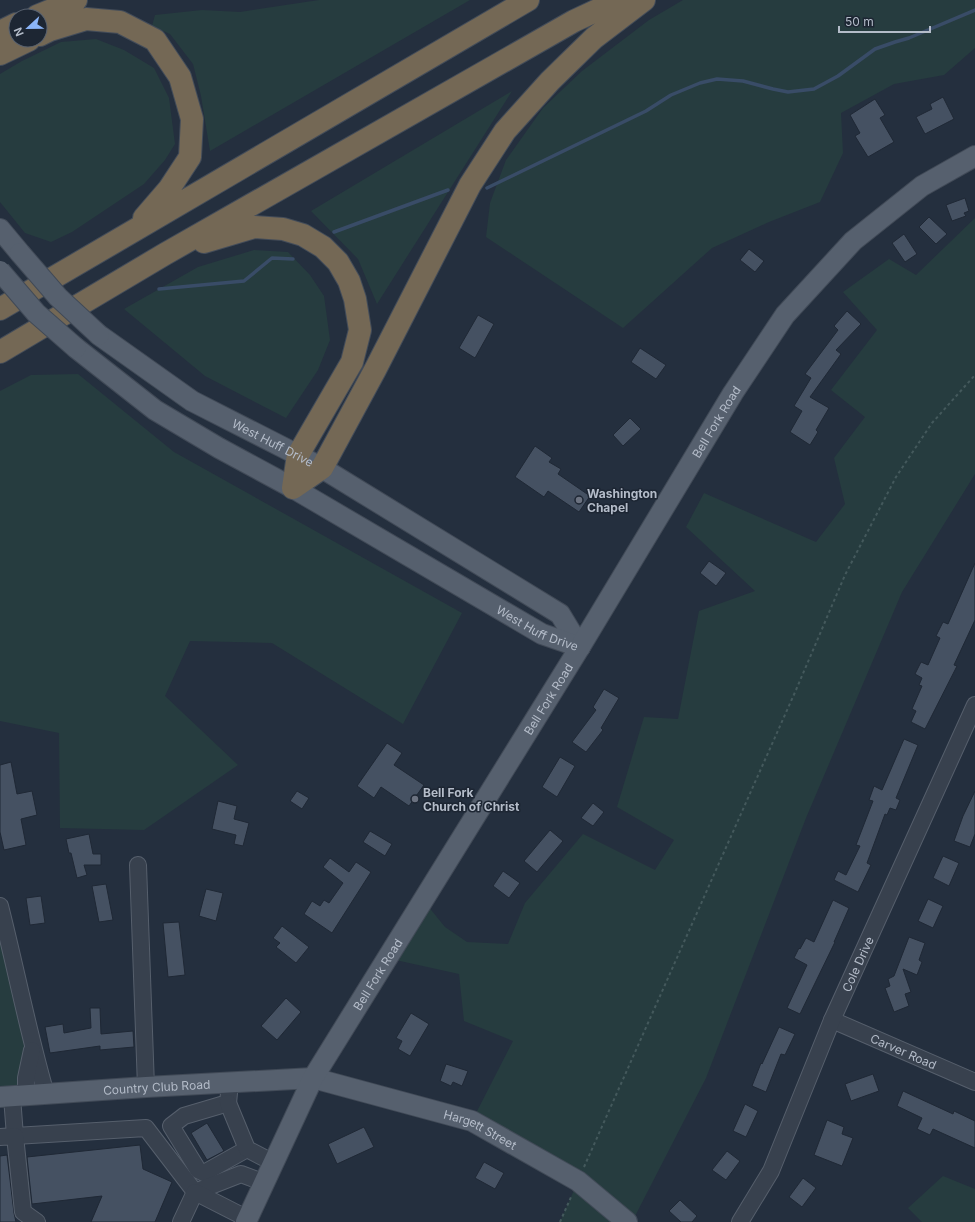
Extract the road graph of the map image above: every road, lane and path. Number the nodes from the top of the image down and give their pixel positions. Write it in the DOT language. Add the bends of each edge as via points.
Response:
graph roads {
  1 [pos="76,0"];
  2 [pos="528,0"];
  3 [pos="619,0"];
  4 [pos="644,0"];
  5 [pos="48,11"];
  6 [pos="48,31"];
  7 [pos="12,48"];
  8 [pos="0,54"];
  9 [pos="975,156"];
  10 [pos="0,230"];
  11 [pos="132,232"];
  12 [pos="165,254"];
  13 [pos="0,271"];
  14 [pos="0,309"];
  15 [pos="0,352"];
  16 [pos="975,375"];
  17 [pos="298,455"];
  18 [pos="322,468"];
  19 [pos="293,488"];
  20 [pos="580,647"];
  21 [pos="975,705"];
  22 [pos="138,865"];
  23 [pos="0,906"];
  24 [pos="832,1020"];
  25 [pos="313,1078"];
  26 [pos="230,1082"];
  27 [pos="975,1082"];
  28 [pos="146,1087"];
  29 [pos="21,1096"];
  30 [pos="228,1104"];
  31 [pos="171,1126"];
  32 [pos="146,1128"];
  33 [pos="8,1137"];
  34 [pos="247,1149"];
  35 [pos="274,1163"];
  36 [pos="578,1181"];
  37 [pos="265,1183"];
  38 [pos="195,1192"];
  39 [pos="247,1220"];
  40 [pos="37,1222"];
  41 [pos="181,1222"];
  42 [pos="560,1222"];
  43 [pos="627,1222"];
  44 [pos="740,1222"];
  1 -- 5 [label="highway"];
  2 -- 11 [label="highway"];
  3 -- 12 [label="highway" via="568,25"];
  4 -- 18 [label="highway" via="594,38 550,81 505,131 470,185"];
  6 -- 11 [label="highway" via="86,19 120,22 156,40 180,77 192,119 190,157 169,189"];
  7 -- 8 [label="highway"];
  9 -- 20 [label="main road, Bell Fork Road" via="922,186 852,241 785,314 734,393"];
  10 -- 17 [label="main road, West Huff Drive, bridge" via="58,297 99,335 192,401"];
  11 -- 14 [label="highway"];
  12 -- 15 [label="highway"];
  12 -- 17 [label="highway" via="254,227 283,229 303,235 323,247 338,262 349,281 355,299 360,330 352,362"];
  13 -- 19 [label="main road, West Huff Drive, bridge" via="36,313 155,410"];
  16 -- 36 [label="path" via="932,423 896,477 845,574"];
  17 -- 18 [label="main road, West Huff Drive"];
  17 -- 19 [label="highway"];
  18 -- 19 [label="highway"];
  18 -- 20 [label="main road, West Huff Drive" via="560,614"];
  19 -- 20 [label="main road, West Huff Drive" via="542,634"];
  20 -- 25 [label="main road, Bell Fork Road"];
  21 -- 24 [label="street, Cole Drive"];
  22 -- 28 [label="street"];
  23 -- 29 [label="street" via="32,1046"];
  24 -- 27 [label="street, Carver Road"];
  24 -- 44 [label="street, Cole Drive" via="771,1171"];
  25 -- 26 [label="main road, Country Club Road"];
  25 -- 35 [label="main road, Bell Fork Road"];
  25 -- 36 [label="main road, Hargett Street" via="472,1121"];
  26 -- 28 [label="main road, Country Club Road"];
  26 -- 30 [label="street"];
  28 -- 29 [label="main road, Country Club Road"];
  29 -- 33 [label="street"];
  30 -- 31 [label="street" via="184,1116"];
  30 -- 34 [label="street"];
  31 -- 32 [label="street" via="156,1125"];
  31 -- 34 [label="street" via="198,1170 204,1173"];
  32 -- 33 [label="street"];
  32 -- 38 [label="street"];
  33 -- 40 [label="street" via="23,1212"];
  34 -- 35 [label="street"];
  35 -- 37 [label="main road, Bell Fork Road"];
  36 -- 42 [label="path"];
  36 -- 43 [label="main road, Hargett Street"];
  37 -- 38 [label="street" via="241,1174"];
  37 -- 39 [label="main road, Bell Fork Road"];
  38 -- 39 [label="street"];
  38 -- 41 [label="street"];
}
